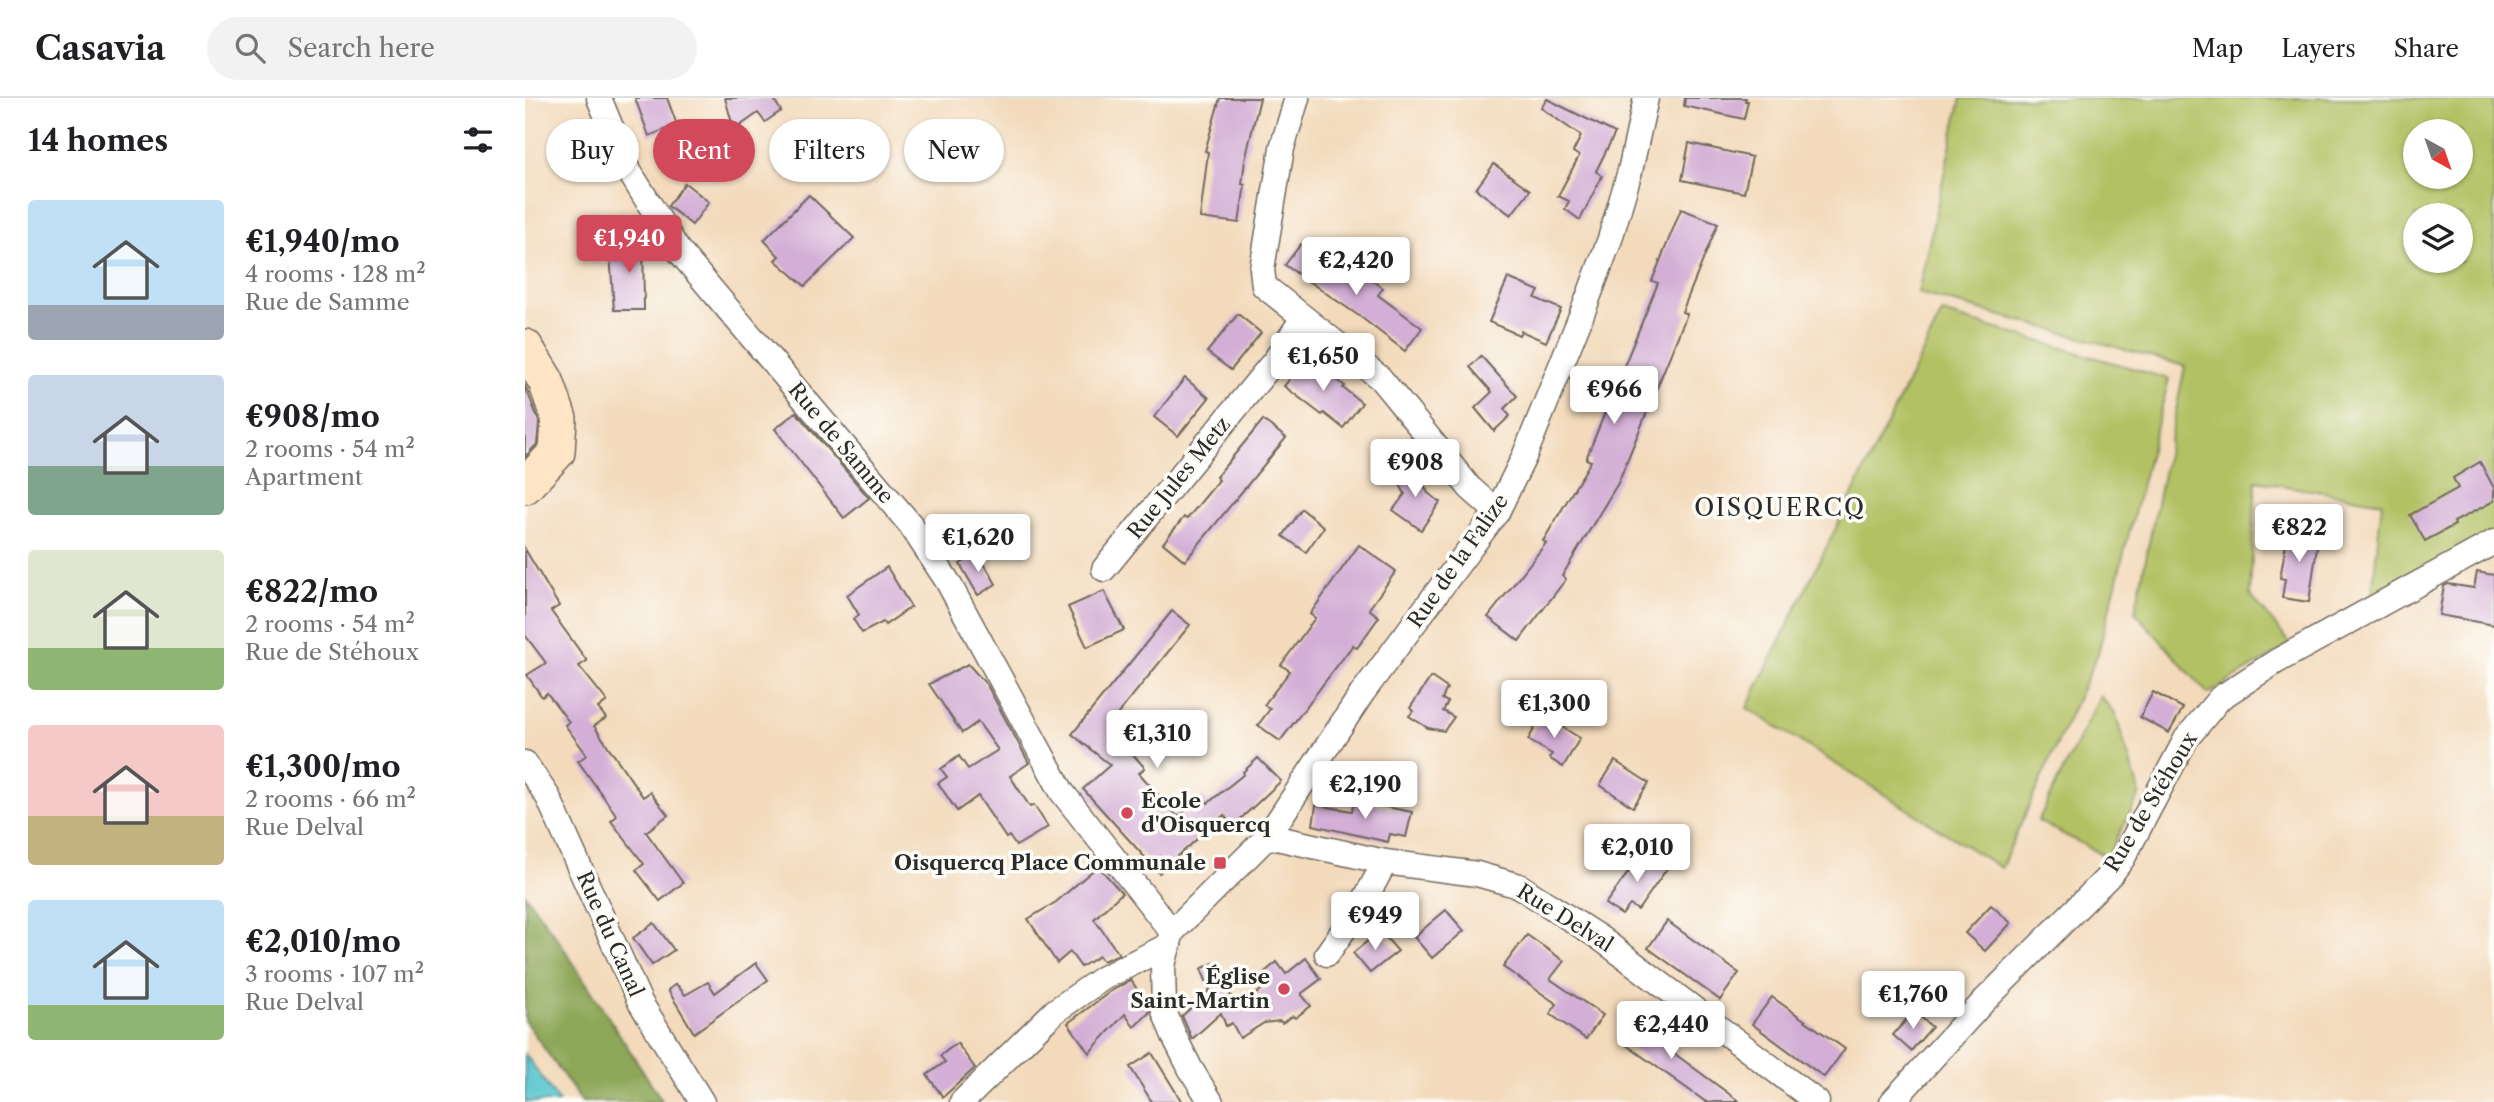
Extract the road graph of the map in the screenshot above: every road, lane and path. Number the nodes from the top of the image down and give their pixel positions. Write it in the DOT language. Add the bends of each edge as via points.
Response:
graph roads {
  1 [pos="599,98"];
  2 [pos="1297,98"];
  3 [pos="1646,98"];
  4 [pos="1303,318"];
  5 [pos="525,347"];
  6 [pos="525,486"];
  7 [pos="1497,512"];
  8 [pos="2494,542"];
  9 [pos="1104,569"];
  10 [pos="525,763"];
  11 [pos="1268,836"];
  12 [pos="1385,862"];
  13 [pos="1170,939"];
  14 [pos="1327,954"];
  15 [pos="702,1102"];
  16 [pos="962,1102"];
  17 [pos="1212,1102"];
  18 [pos="1817,1102"];
  19 [pos="1892,1102"];
  1 -- 13 [label="street, Rue de Samme" via="628,171 678,250 909,524 961,605 1062,792"];
  2 -- 4 [label="street" via="1282,148 1261,277 1269,292"];
  3 -- 7 [label="street, Rue de la Falize" via="1630,171 1602,261 1524,457"];
  4 -- 7 [label="street" via="1380,378 1470,488"];
  4 -- 9 [label="street, Rue Jules Metz" via="1276,359"];
  5 -- 6 [label="street" via="546,381 559,419 557,452"];
  7 -- 11 [label="street, Rue de la Falize" via="1363,692"];
  8 -- 19 [label="street, Rue de Stéhoux" via="2277,661 2220,698 2186,739 2111,874 1984,1001"];
  10 -- 15 [label="street, Rue du Canal" via="548,797 640,1002"];
  11 -- 12 [label="street, Rue Delval"];
  11 -- 13 [label="street, Rue de la Falize"];
  12 -- 14 [label="street"];
  12 -- 18 [label="street, Rue Delval" via="1477,874 1518,886 1600,938"];
  13 -- 16 [label="street" via="1055,1011"];
  13 -- 17 [label="street" via="1163,965 1164,1011"];
}
